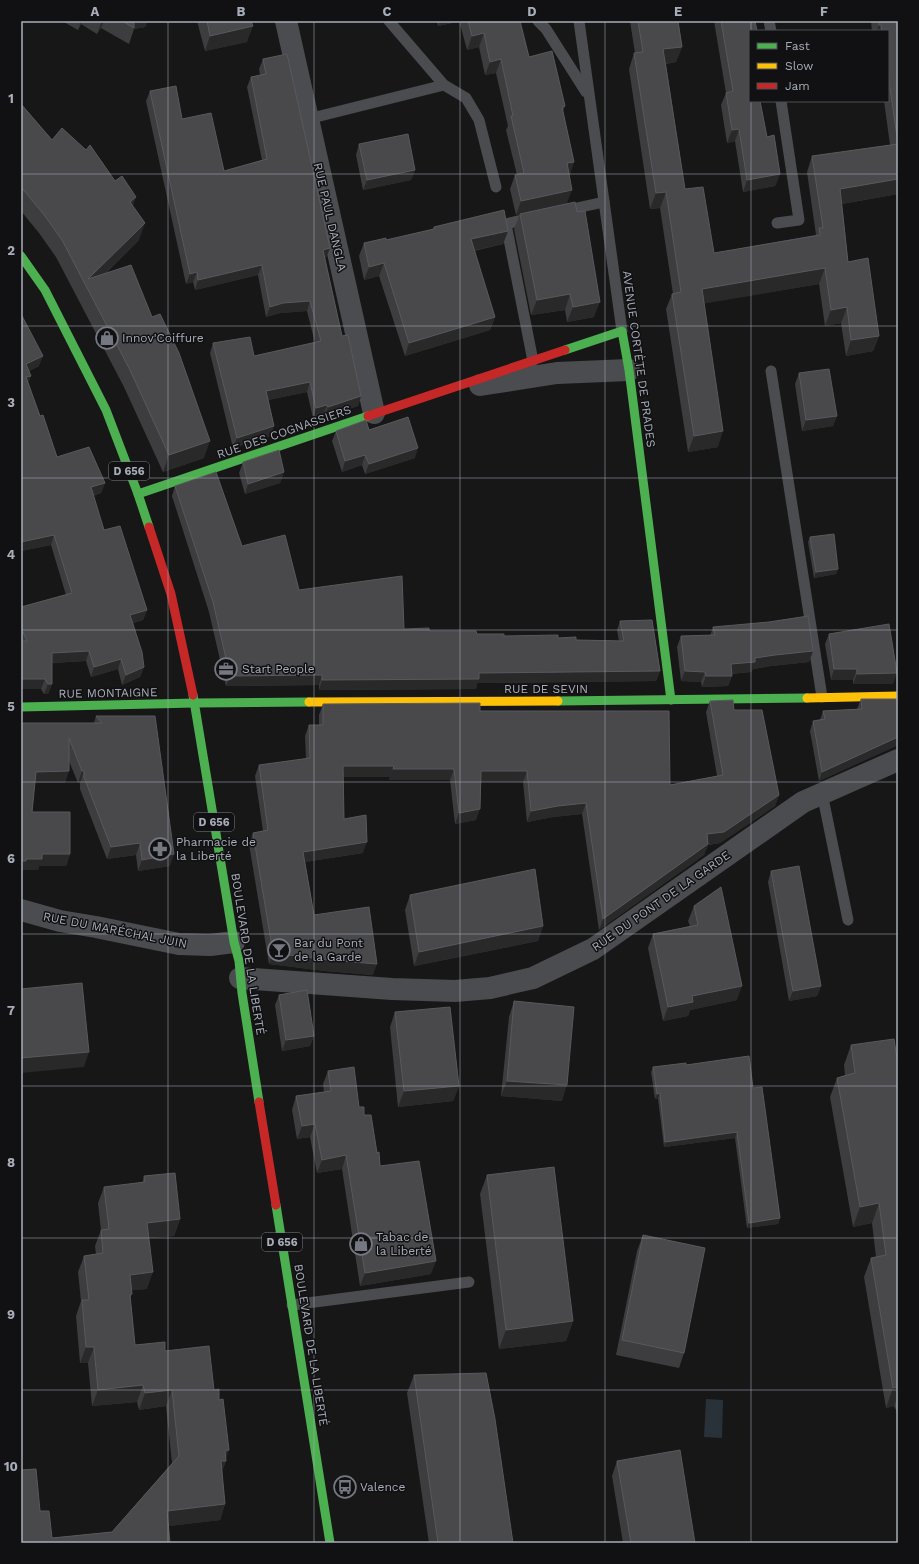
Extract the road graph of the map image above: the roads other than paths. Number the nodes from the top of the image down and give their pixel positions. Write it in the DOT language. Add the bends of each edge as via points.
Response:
graph roads {
  1 [pos="286,21"];
  2 [pos="389,21"];
  3 [pos="538,21"];
  4 [pos="579,21"];
  5 [pos="444,85"];
  6 [pos="588,96"];
  7 [pos="781,102"];
  8 [pos="308,119"];
  9 [pos="496,187"];
  10 [pos="604,202"];
  11 [pos="777,223"];
  12 [pos="21,256"];
  13 [pos="622,331"];
  14 [pos="533,361"];
  15 [pos="628,370"];
  16 [pos="771,372"];
  17 [pos="437,392"];
  18 [pos="374,413"];
  19 [pos="138,494"];
  20 [pos="822,697"];
  21 [pos="897,697"];
  22 [pos="671,700"];
  23 [pos="195,703"];
  24 [pos="21,707"];
  25 [pos="898,760"];
  26 [pos="822,793"];
  27 [pos="21,910"];
  28 [pos="848,920"];
  29 [pos="234,942"];
  30 [pos="240,978"];
  31 [pos="469,1282"];
  32 [pos="292,1305"];
  33 [pos="330,1543"];
  1 -- 8 [label="street, RUE PAUL DANGLA"];
  2 -- 5 [label="lane"];
  3 -- 6 [label="lane" via="546,29"];
  4 -- 6 [label="lane, AVENUE CORTÈTE DE PRADES"];
  5 -- 8 [label="lane"];
  5 -- 9 [label="lane" via="466,98 479,120"];
  6 -- 10 [label="lane, AVENUE CORTÈTE DE PRADES"];
  7 -- 11 [label="lane" via="799,220"];
  8 -- 18 [label="street, RUE PAUL DANGLA"];
  10 -- 13 [label="lane, AVENUE CORTÈTE DE PRADES"];
  10 -- 14 [label="lane" via="506,224"];
  12 -- 19 [label="street, BOULEVARD DE LA LIBERTÉ / D 656" via="45,290 106,410"];
  13 -- 14 [label="street, RUE DES COGNASSIERS"];
  13 -- 15 [label="street, AVENUE CORTÈTE DE PRADES"];
  14 -- 17 [label="street, RUE DES COGNASSIERS"];
  15 -- 17 [label="street" via="557,373"];
  15 -- 22 [label="street, AVENUE CORTÈTE DE PRADES"];
  16 -- 20 [label="lane"];
  17 -- 18 [label="street, RUE DES COGNASSIERS"];
  18 -- 19 [label="street, RUE DES COGNASSIERS"];
  19 -- 23 [label="street, BOULEVARD DE LA LIBERTÉ / D 656" via="171,594"];
  20 -- 21 [label="street, RUE DE SEVIN"];
  20 -- 22 [label="street, RUE DE SEVIN"];
  22 -- 23 [label="street, RUE DE SEVIN"];
  23 -- 24 [label="street, RUE MONTAIGNE"];
  23 -- 29 [label="street, BOULEVARD DE LA LIBERTÉ / D 656"];
  25 -- 26 [label="street, RUE DU PONT DE LA GARDE"];
  26 -- 28 [label="lane"];
  26 -- 30 [label="street, RUE DU PONT DE LA GARDE" via="803,802 593,949 533,978 490,988 455,991"];
  27 -- 29 [label="street, RUE DU MARÉCHAL JUIN" via="60,921 179,944 210,945"];
  29 -- 30 [label="street, BOULEVARD DE LA LIBERTÉ / D 656"];
  30 -- 32 [label="street, BOULEVARD DE LA LIBERTÉ / D 656"];
  31 -- 32 [label="lane"];
  32 -- 33 [label="street, BOULEVARD DE LA LIBERTÉ / D 656"];
}
